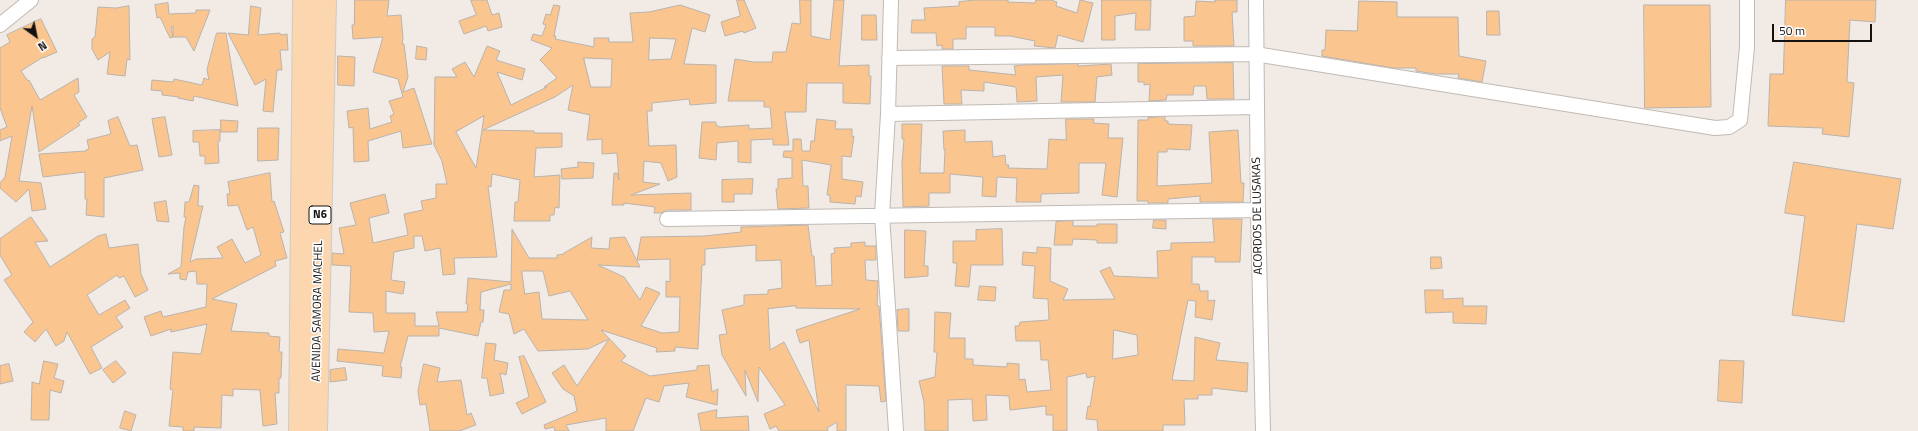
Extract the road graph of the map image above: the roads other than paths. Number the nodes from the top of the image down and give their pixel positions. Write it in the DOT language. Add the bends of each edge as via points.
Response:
graph roads {
  1 [pos="31,0"];
  2 [pos="304,0"];
  3 [pos="325,0"];
  4 [pos="891,0"];
  5 [pos="1256,0"];
  6 [pos="1747,0"];
  7 [pos="0,25"];
  8 [pos="1255,54"];
  9 [pos="890,58"];
  10 [pos="1256,107"];
  11 [pos="888,114"];
  12 [pos="1258,210"];
  13 [pos="882,215"];
  14 [pos="667,219"];
  15 [pos="300,431"];
  16 [pos="316,431"];
  17 [pos="896,431"];
  18 [pos="1263,431"];
  1 -- 7 [label="street"];
  2 -- 15 [label="highway, AVENIDA SAMORA MACHEL / N6"];
  3 -- 16 [label="highway, AVENIDA SAMORA MACHEL / N6"];
  4 -- 9 [label="street"];
  5 -- 8 [label="street, ACORDOS DE LUSAKAS"];
  6 -- 8 [label="street" via="1747,47 1740,120 1729,127 1708,127"];
  8 -- 9 [label="street"];
  8 -- 10 [label="street, ACORDOS DE LUSAKAS"];
  9 -- 11 [label="street"];
  10 -- 11 [label="street"];
  10 -- 12 [label="street, ACORDOS DE LUSAKAS"];
  11 -- 13 [label="street"];
  12 -- 13 [label="street"];
  12 -- 18 [label="street, ACORDOS DE LUSAKAS"];
  13 -- 14 [label="street"];
  13 -- 17 [label="street"];
}
